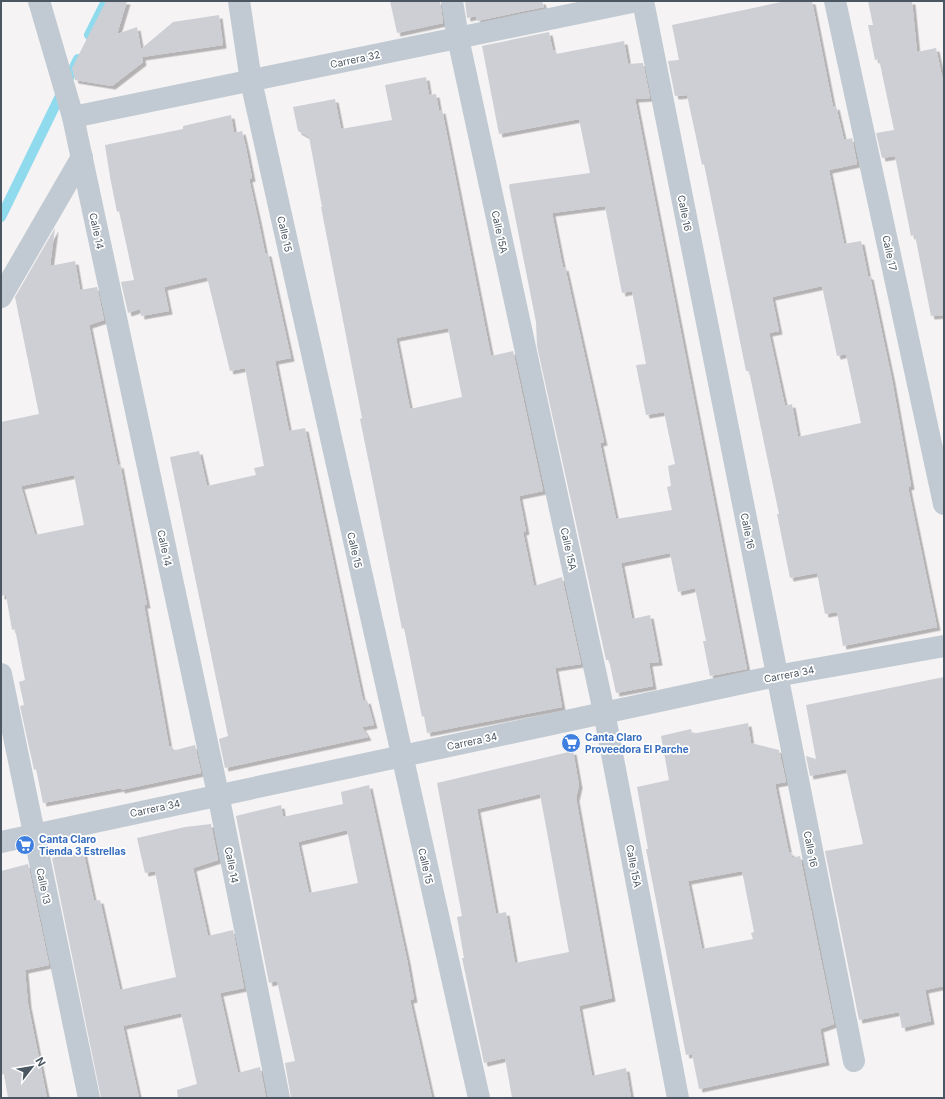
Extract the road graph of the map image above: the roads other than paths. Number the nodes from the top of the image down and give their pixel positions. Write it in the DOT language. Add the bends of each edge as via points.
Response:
graph roads {
  1 [pos="39,1"];
  2 [pos="239,1"];
  3 [pos="452,1"];
  4 [pos="637,1"];
  5 [pos="643,1"];
  6 [pos="835,1"];
  7 [pos="458,38"];
  8 [pos="251,81"];
  9 [pos="71,109"];
  10 [pos="82,157"];
  11 [pos="1,297"];
  12 [pos="944,504"];
  13 [pos="944,646"];
  14 [pos="1,674"];
  15 [pos="776,676"];
  16 [pos="604,712"];
  17 [pos="402,757"];
  18 [pos="218,794"];
  19 [pos="33,835"];
  20 [pos="1,842"];
  21 [pos="854,1061"];
  22 [pos="88,1098"];
  23 [pos="279,1098"];
  24 [pos="479,1098"];
  25 [pos="678,1098"];
  1 -- 9 [label="street, Calle 14"];
  2 -- 8 [label="street, Calle 15"];
  3 -- 7 [label="street, Calle 15A"];
  4 -- 7 [label="street, Carrera 32"];
  5 -- 15 [label="street, Calle 16"];
  6 -- 12 [label="street, Calle 17"];
  7 -- 8 [label="street, Carrera 32"];
  7 -- 16 [label="street, Calle 15A"];
  8 -- 9 [label="street, Carrera 32"];
  8 -- 17 [label="street, Calle 15"];
  9 -- 10 [label="street, Calle 14"];
  10 -- 11 [label="street"];
  10 -- 18 [label="street, Calle 14"];
  13 -- 15 [label="street, Carrera 34"];
  14 -- 19 [label="street, Calle 13"];
  15 -- 16 [label="street, Carrera 34"];
  15 -- 21 [label="street, Calle 16"];
  16 -- 17 [label="street, Carrera 34"];
  16 -- 25 [label="street, Calle 15A"];
  17 -- 18 [label="street, Carrera 34"];
  17 -- 24 [label="street, Calle 15"];
  18 -- 19 [label="street, Carrera 34"];
  18 -- 23 [label="street, Calle 14"];
  19 -- 20 [label="street, Carrera 34"];
  19 -- 22 [label="street, Calle 13"];
}
